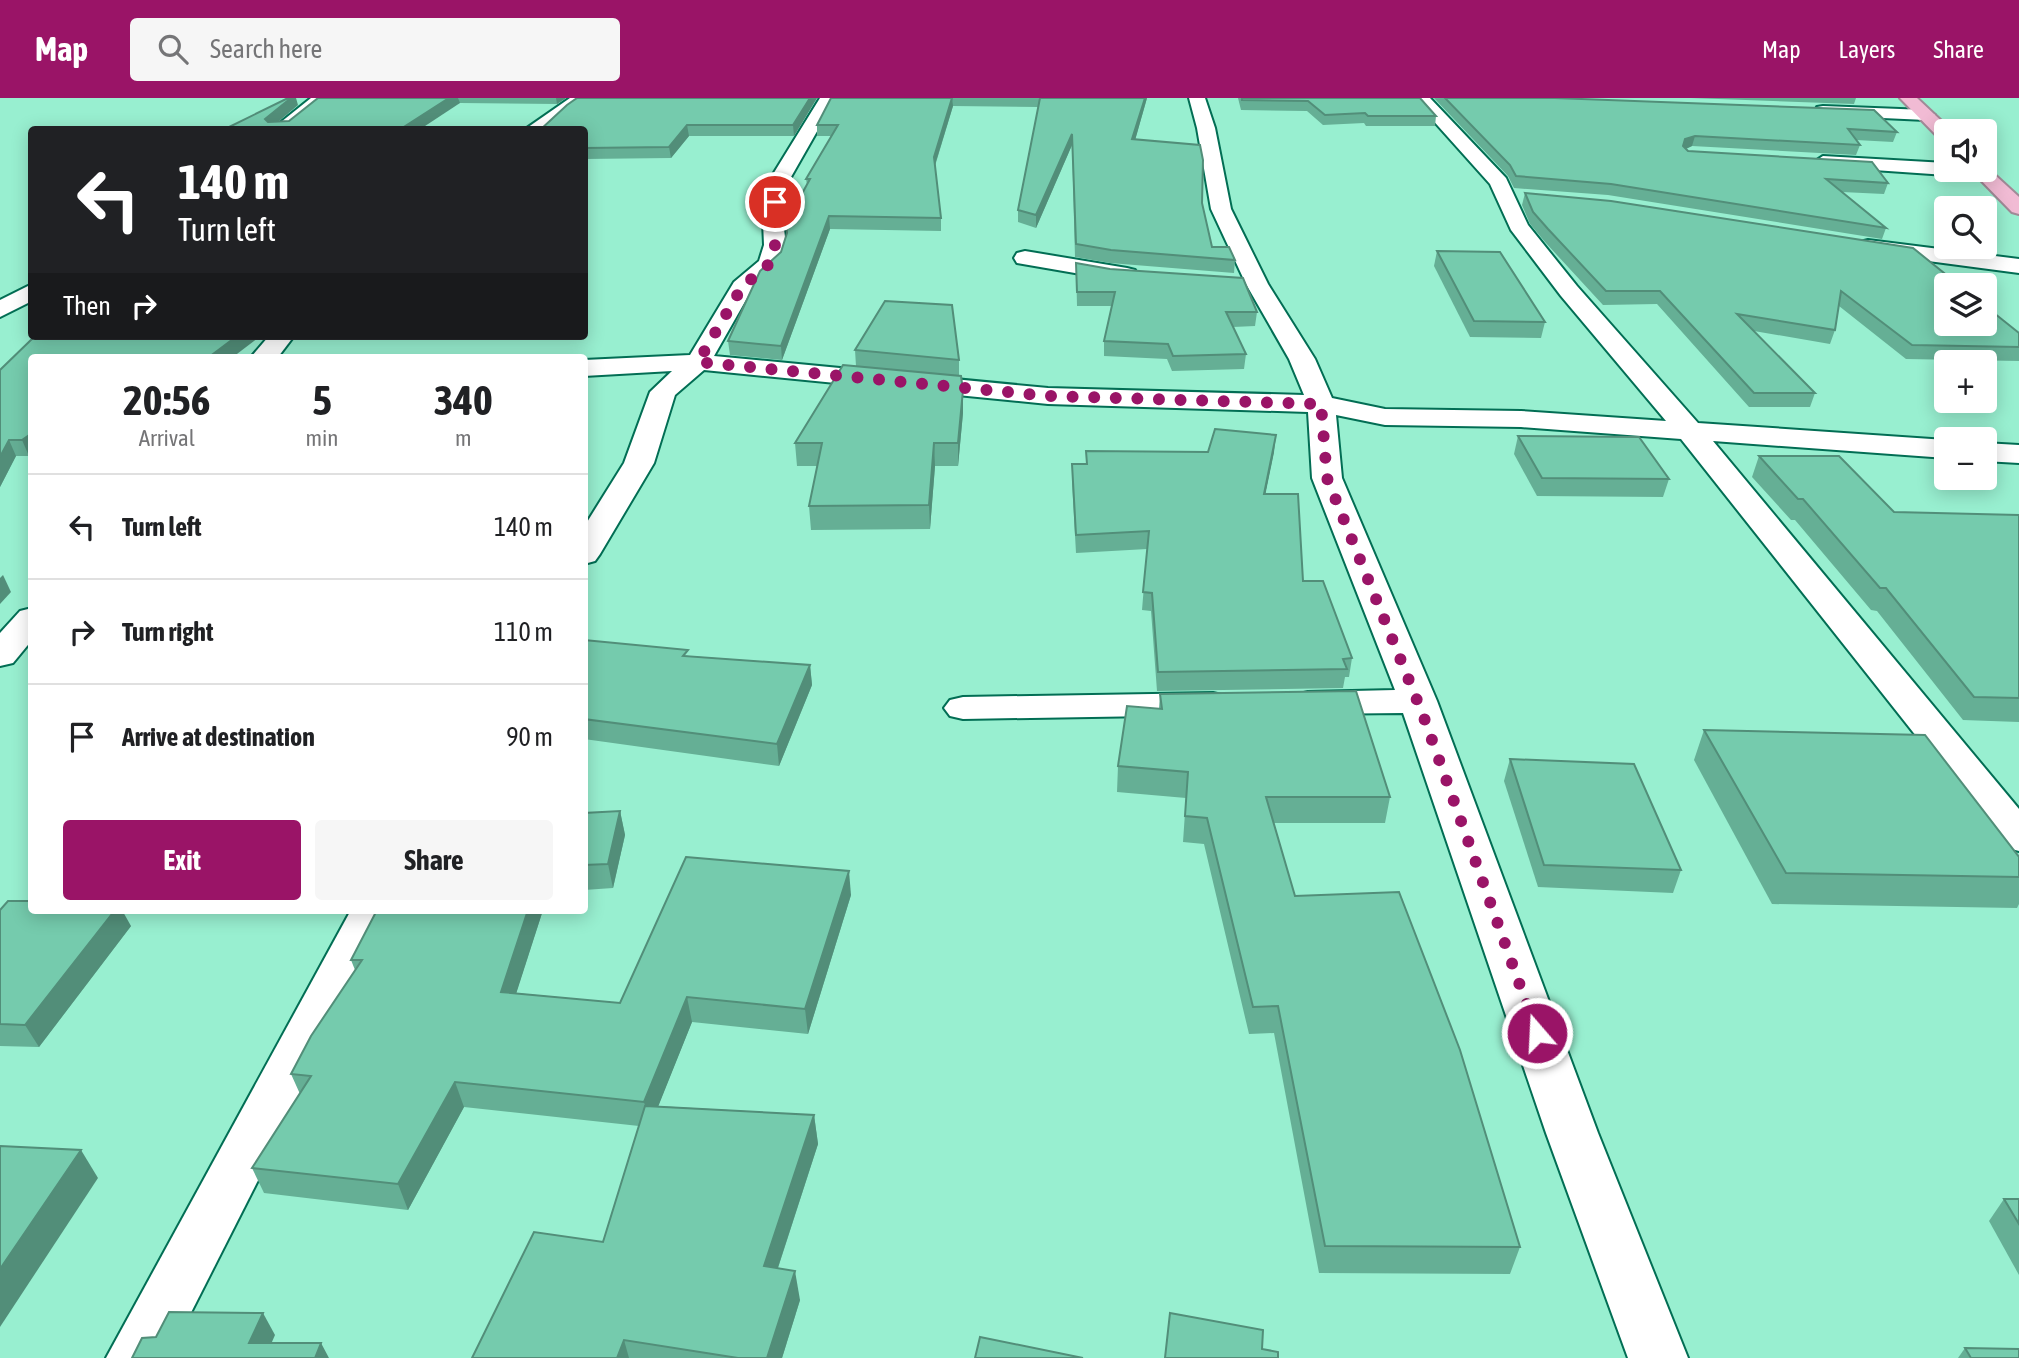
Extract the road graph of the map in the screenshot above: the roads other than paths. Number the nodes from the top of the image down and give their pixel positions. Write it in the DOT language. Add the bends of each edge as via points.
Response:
graph roads {
  1 [pos="323,98"];
  2 [pos="581,98"];
  3 [pos="828,98"];
  4 [pos="1196,98"];
  5 [pos="1422,98"];
  6 [pos="1908,98"];
  7 [pos="297,104"];
  8 [pos="1801,110"];
  9 [pos="1926,115"];
  10 [pos="1934,123"];
  11 [pos="282,126"];
  12 [pos="538,126"];
  13 [pos="1799,161"];
  14 [pos="1934,168"];
  15 [pos="1993,182"];
  16 [pos="2019,208"];
  17 [pos="1847,243"];
  18 [pos="1025,258"];
  19 [pos="2019,267"];
  20 [pos="1145,276"];
  21 [pos="28,293"];
  22 [pos="0,310"];
  23 [pos="279,340"];
  24 [pos="267,354"];
  25 [pos="698,362"];
  26 [pos="588,368"];
  27 [pos="1321,404"];
  28 [pos="1688,429"];
  29 [pos="1934,448"];
  30 [pos="1997,453"];
  31 [pos="2019,454"];
  32 [pos="588,547"];
  33 [pos="28,623"];
  34 [pos="0,655"];
  35 [pos="1418,701"];
  36 [pos="963,708"];
  37 [pos="2019,838"];
  38 [pos="371,914"];
  39 [pos="136,1358"];
  40 [pos="1658,1358"];
  1 -- 7 [label="street"];
  2 -- 12 [label="street"];
  3 -- 25 [label="street" via="777,184 775,245 769,264 742,287"];
  4 -- 27 [label="street" via="1221,209 1245,283 1301,359"];
  5 -- 28 [label="street" via="1516,196 1518,226"];
  6 -- 9 [label="highway"];
  7 -- 11 [label="street"];
  8 -- 9 [label="street"];
  9 -- 10 [label="highway"];
  13 -- 14 [label="street"];
  15 -- 16 [label="highway"];
  17 -- 19 [label="street"];
  18 -- 20 [label="street"];
  21 -- 22 [label="street"];
  23 -- 24 [label="street"];
  25 -- 26 [label="street"];
  25 -- 27 [label="street" via="1048,396"];
  25 -- 32 [label="street" via="663,392 639,463"];
  27 -- 28 [label="street" via="1385,417"];
  27 -- 35 [label="street" via="1327,478"];
  28 -- 29 [label="street"];
  28 -- 37 [label="street"];
  30 -- 31 [label="street"];
  33 -- 34 [label="street"];
  35 -- 36 [label="street"];
  35 -- 40 [label="street" via="1572,1133"];
  38 -- 39 [label="street"];
}
